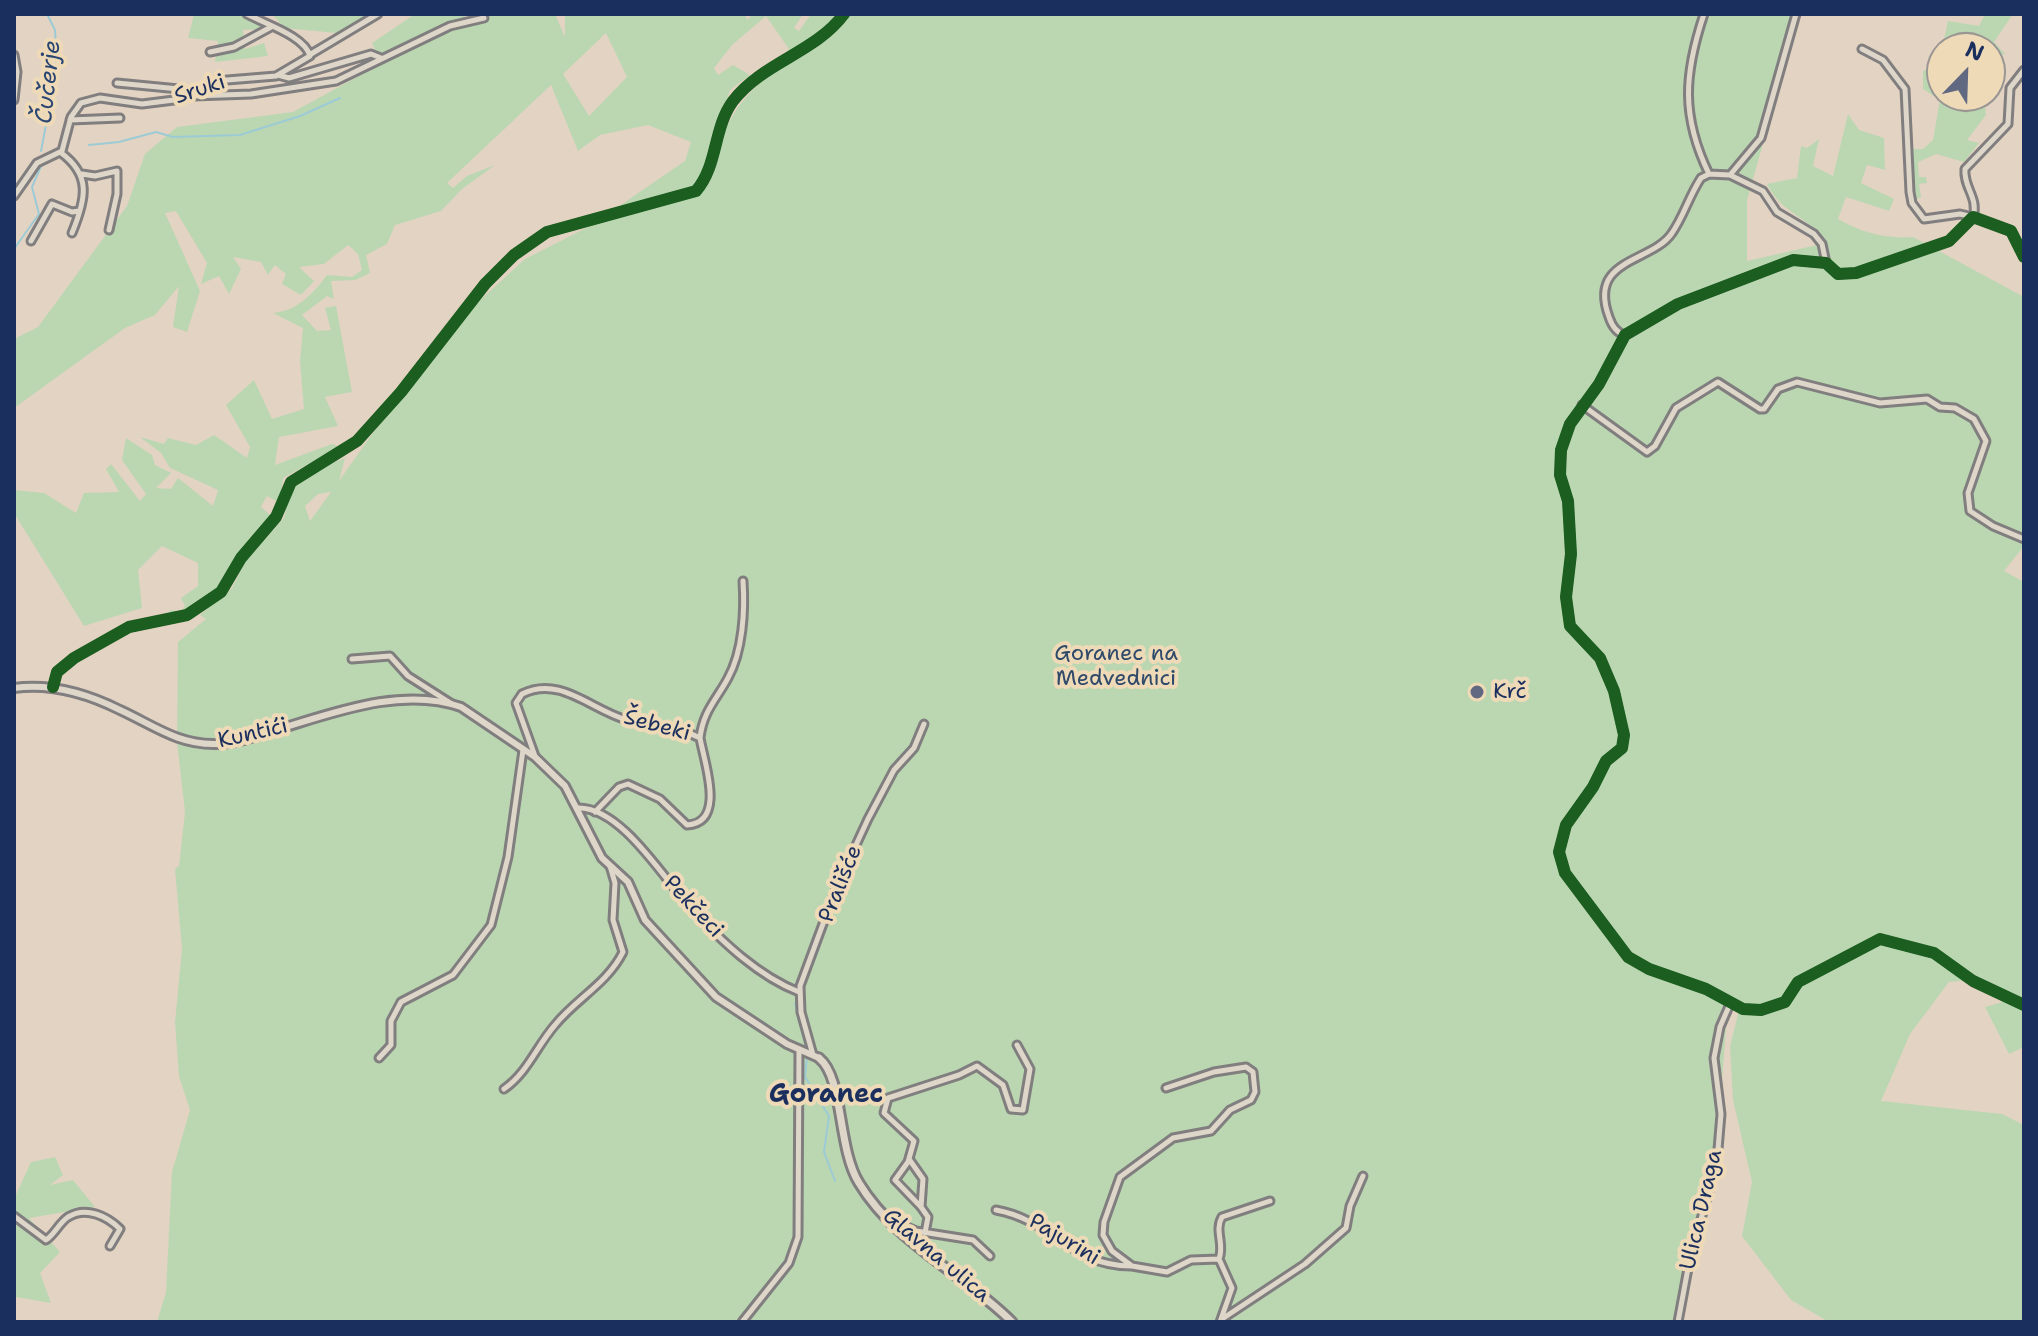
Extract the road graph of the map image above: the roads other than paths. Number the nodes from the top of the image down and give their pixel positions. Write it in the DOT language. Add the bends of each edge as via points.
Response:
graph roads {
  1 [pos="247,14"];
  2 [pos="378,14"];
  3 [pos="844,14"];
  4 [pos="1704,14"];
  5 [pos="1796,14"];
  6 [pos="484,18"];
  7 [pos="272,27"];
  8 [pos="1862,49"];
  9 [pos="210,52"];
  10 [pos="311,54"];
  11 [pos="14,55"];
  12 [pos="381,58"];
  13 [pos="2024,70"];
  14 [pos="278,75"];
  15 [pos="117,83"];
  16 [pos="193,96"];
  17 [pos="182,98"];
  18 [pos="14,100"];
  19 [pos="120,118"];
  20 [pos="70,120"];
  21 [pos="60,152"];
  22 [pos="82,174"];
  23 [pos="1709,174"];
  24 [pos="1730,175"];
  25 [pos="14,196"];
  26 [pos="80,210"];
  27 [pos="1973,217"];
  28 [pos="109,230"];
  29 [pos="72,233"];
  30 [pos="31,241"];
  31 [pos="2024,257"];
  32 [pos="1826,263"];
  33 [pos="1625,335"];
  34 [pos="1582,405"];
  35 [pos="2024,539"];
  36 [pos="743,581"];
  37 [pos="352,659"];
  38 [pos="53,687"];
  39 [pos="14,688"];
  40 [pos="453,704"];
  41 [pos="924,724"];
  42 [pos="700,738"];
  43 [pos="523,750"];
  44 [pos="535,757"];
  45 [pos="578,808"];
  46 [pos="595,812"];
  47 [pos="610,866"];
  48 [pos="799,992"];
  49 [pos="1730,1004"];
  50 [pos="2024,1005"];
  51 [pos="1017,1045"];
  52 [pos="809,1054"];
  53 [pos="379,1058"];
  54 [pos="1166,1088"];
  55 [pos="504,1089"];
  56 [pos="909,1159"];
  57 [pos="1363,1176"];
  58 [pos="1270,1201"];
  59 [pos="921,1207"];
  60 [pos="996,1210"];
  61 [pos="14,1216"];
  62 [pos="889,1219"];
  63 [pos="925,1233"];
  64 [pos="110,1246"];
  65 [pos="990,1256"];
  66 [pos="1219,1259"];
  67 [pos="1132,1266"];
  68 [pos="1220,1321"];
  69 [pos="742,1322"];
  70 [pos="1012,1322"];
  71 [pos="1678,1322"];
  1 -- 7 [label="street"];
  2 -- 10 [label="street, Sruki"];
  3 -- 38 [label="street" via="818,40 756,78 733,102 707,176 696,191 547,232 514,255 357,441 291,482 276,517 221,592 187,615 129,627 74,658 57,672"];
  4 -- 23 [label="street" via="1691,54 1688,97 1692,131"];
  5 -- 24 [label="street" via="1761,138"];
  6 -- 12 [label="street" via="450,26"];
  7 -- 9 [label="street" via="234,47"];
  7 -- 10 [label="street"];
  8 -- 27 [label="street" via="1883,60 1905,89 1910,192 1918,214 1924,219"];
  10 -- 14 [label="street, Sruki"];
  11 -- 18 [label="street"];
  12 -- 14 [label="street" via="371,54 289,78"];
  12 -- 16 [label="street" via="336,81 251,94"];
  13 -- 27 [label="street" via="2010,88 2008,124 1964,173 1976,204"];
  14 -- 16 [label="street, Sruki" via="215,81"];
  15 -- 17 [label="street" via="179,89"];
  16 -- 17 [label="street, Sruki"];
  17 -- 20 [label="street, Sruki" via="142,104 92,99 75,108"];
  19 -- 20 [label="street"];
  20 -- 21 [label="street"];
  21 -- 22 [label="street"];
  21 -- 25 [label="street" via="37,163"];
  22 -- 26 [label="street"];
  22 -- 28 [label="street" via="117,171"];
  23 -- 24 [label="street"];
  23 -- 33 [label="street" via="1688,197 1672,233 1621,265 1606,288 1609,317"];
  24 -- 32 [label="street" via="1763,191 1777,212 1814,234"];
  26 -- 29 [label="street"];
  26 -- 30 [label="street" via="52,204"];
  27 -- 31 [label="street" via="2011,231"];
  27 -- 32 [label="street" via="1949,241 1911,257 1856,273 1838,274"];
  32 -- 33 [label="street" via="1793,260 1762,269 1678,304"];
  33 -- 34 [label="street"];
  34 -- 35 [label="street" via="1647,452 1676,408 1718,382 1760,409 1778,389 1797,382 1880,403 1927,399 1974,419 1986,441 1968,493 1970,511"];
  34 -- 49 [label="street" via="1561,450 1571,554 1566,597 1570,626 1600,658 1614,691 1624,735 1622,748 1606,761 1566,825 1560,862 1628,957"];
  36 -- 42 [label="street, Šebeki" via="745,606 735,661 701,722"];
  37 -- 40 [label="street" via="387,655 408,676"];
  38 -- 39 [label="street, Kuntići"];
  38 -- 40 [label="street, Kuntići" via="121,710 166,735 204,744 248,739 376,702"];
  40 -- 43 [label="street"];
  41 -- 48 [label="street, Prališće" via="914,748 894,770 837,886"];
  42 -- 44 [label="street, Šebeki" via="626,720 548,686 522,694 516,703"];
  42 -- 46 [label="street" via="709,802 700,823 687,825 660,799 628,784"];
  43 -- 44 [label="street"];
  43 -- 53 [label="street" via="508,857 491,925 453,975 401,1002 391,1021 391,1045"];
  44 -- 45 [label="street" via="565,786"];
  45 -- 46 [label="street, Pekčeci"];
  45 -- 47 [label="street"];
  46 -- 48 [label="street, Pekčeci" via="643,847 719,936 755,967"];
  47 -- 52 [label="street" via="628,882 645,920 716,997"];
  47 -- 55 [label="street" via="615,883 613,920 622,943 619,959 605,980 553,1026 527,1069"];
  48 -- 52 [label="street"];
  49 -- 50 [label="street" via="1751,1011 1785,1002 1798,982 1880,939 1934,953 1973,981"];
  49 -- 71 [label="street, Ulica Draga" via="1714,1058 1721,1114 1717,1161"];
  51 -- 56 [label="street" via="1030,1069 1026,1107 1020,1111 1009,1107 997,1078 977,1066 888,1098 884,1113 914,1141"];
  52 -- 62 [label="main road, Glavna ulica" via="834,1080 847,1159 871,1201"];
  52 -- 69 [label="street" via="798,1237 789,1263"];
  54 -- 67 [label="street, Pajurini" via="1246,1067 1253,1072 1255,1092 1211,1131 1173,1138 1120,1177 1105,1213 1103,1235 1112,1251"];
  56 -- 59 [label="street" via="923,1179"];
  56 -- 59 [label="street" via="894,1180"];
  57 -- 68 [label="street" via="1346,1228 1305,1264"];
  58 -- 66 [label="street" via="1222,1217"];
  59 -- 63 [label="street" via="928,1217"];
  60 -- 67 [label="street, Pajurini" via="1033,1221 1104,1265"];
  61 -- 64 [label="street" via="46,1240 69,1216 91,1213 109,1218 120,1229"];
  62 -- 63 [label="street"];
  62 -- 70 [label="main road, Glavna ulica"];
  63 -- 65 [label="street" via="973,1240"];
  66 -- 67 [label="street, Pajurini" via="1191,1260 1167,1272"];
  66 -- 68 [label="street" via="1232,1288"];
}
